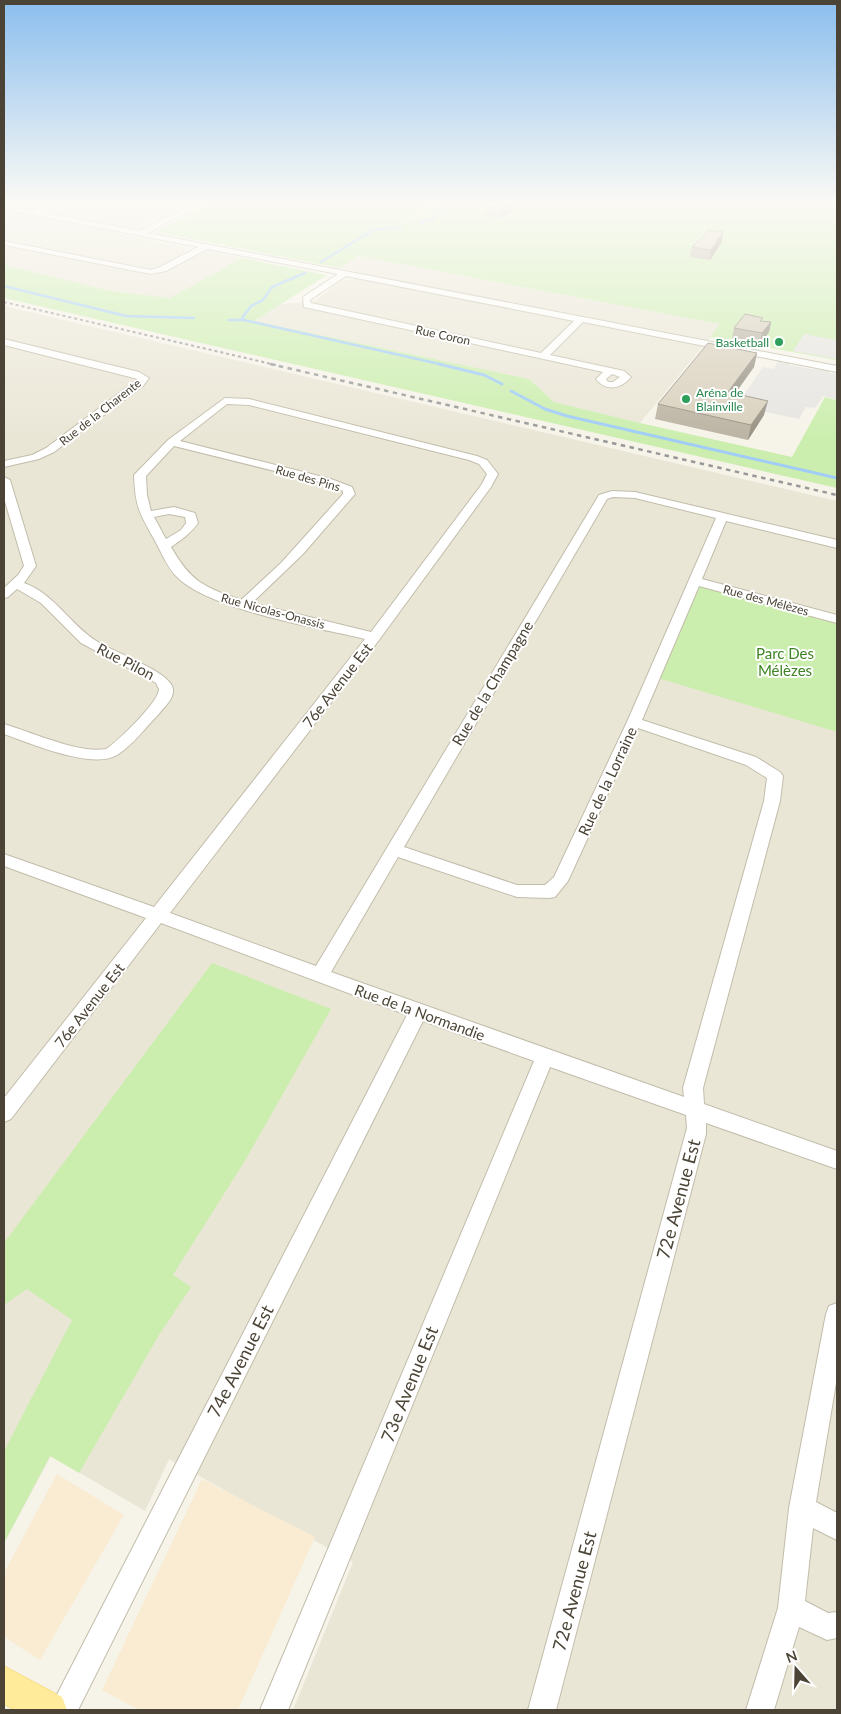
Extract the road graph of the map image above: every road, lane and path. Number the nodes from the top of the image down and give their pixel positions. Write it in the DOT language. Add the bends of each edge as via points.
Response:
graph roads {
  1 [pos="333,281"];
  2 [pos="380,281"];
  3 [pos="580,320"];
  4 [pos="4,342"];
  5 [pos="543,356"];
  6 [pos="837,369"];
  7 [pos="609,371"];
  8 [pos="225,401"];
  9 [pos="172,442"];
  10 [pos="4,464"];
  11 [pos="4,480"];
  12 [pos="146,516"];
  13 [pos="722,517"];
  14 [pos="837,544"];
  15 [pos="164,546"];
  16 [pos="695,580"];
  17 [pos="16,584"];
  18 [pos="4,594"];
  19 [pos="243,605"];
  20 [pos="837,619"];
  21 [pos="374,637"];
  22 [pos="634,722"];
  23 [pos="4,729"];
  24 [pos="394,850"];
  25 [pos="4,860"];
  26 [pos="158,915"];
  27 [pos="319,976"];
  28 [pos="418,1012"];
  29 [pos="545,1058"];
  30 [pos="695,1110"];
  31 [pos="4,1113"];
  32 [pos="837,1160"];
  33 [pos="837,1314"];
  34 [pos="802,1508"];
  35 [pos="837,1527"];
  36 [pos="791,1608"];
  37 [pos="837,1625"];
  38 [pos="4,1684"];
  39 [pos="50,1710"];
  40 [pos="63,1710"];
  41 [pos="274,1710"];
  42 [pos="542,1710"];
  43 [pos="760,1710"];
  1 -- 5 [label="street, Rue Coron" via="306,298 307,306"];
  2 -- 3 [label="street"];
  3 -- 5 [label="street"];
  3 -- 6 [label="street"];
  4 -- 10 [label="street, Rue de la Charente" via="144,378 50,450"];
  5 -- 7 [label="street, Rue Coron"];
  8 -- 9 [label="street, Rue Nicolas-Onassis"];
  8 -- 21 [label="street, 76e Avenue Est" via="249,402 473,458 483,462 493,474"];
  9 -- 12 [label="street, Rue Nicolas-Onassis" via="140,475 140,499"];
  9 -- 19 [label="street, Rue des Pins" via="348,489 349,494 260,591"];
  11 -- 17 [label="street" via="30,563 28,571"];
  12 -- 15 [label="street, Rue Nicolas-Onassis"];
  12 -- 15 [label="street" via="173,510 191,515 192,523 185,532"];
  13 -- 14 [label="street"];
  13 -- 16 [label="street, Rue de la Lorraine"];
  13 -- 24 [label="street, Rue de la Champagne" via="635,495 603,497"];
  15 -- 19 [label="street, Rue Nicolas-Onassis" via="183,576 209,593"];
  16 -- 20 [label="street, Rue des Mélèzes"];
  16 -- 22 [label="street, Rue de la Lorraine"];
  17 -- 18 [label="street"];
  17 -- 23 [label="street, Rue Pilon" via="36,591 86,640 160,678 166,687 166,696 110,754 90,756"];
  19 -- 21 [label="street, Rue Nicolas-Onassis"];
  21 -- 26 [label="street, 76e Avenue Est"];
  22 -- 24 [label="street, Rue de la Lorraine" via="560,880 549,892 517,891"];
  22 -- 30 [label="street, 72e Avenue Est" via="751,761 776,776 772,801 693,1088"];
  24 -- 27 [label="street, Rue de la Champagne"];
  25 -- 26 [label="street, Rue de la Normandie"];
  26 -- 27 [label="street, Rue de la Normandie"];
  26 -- 31 [label="street, 76e Avenue Est"];
  27 -- 28 [label="street, Rue de la Normandie"];
  28 -- 29 [label="street, Rue de la Normandie"];
  28 -- 40 [label="street, 74e Avenue Est"];
  29 -- 30 [label="street, Rue de la Normandie"];
  29 -- 41 [label="street, 73e Avenue Est"];
  30 -- 32 [label="street, Rue de la Normandie"];
  30 -- 42 [label="street, 72e Avenue Est" via="696,1134"];
  33 -- 34 [label="street"];
  34 -- 35 [label="street"];
  34 -- 36 [label="street"];
  36 -- 37 [label="street" via="827,1627"];
  36 -- 43 [label="street"];
  38 -- 39 [label="main road"];
}
